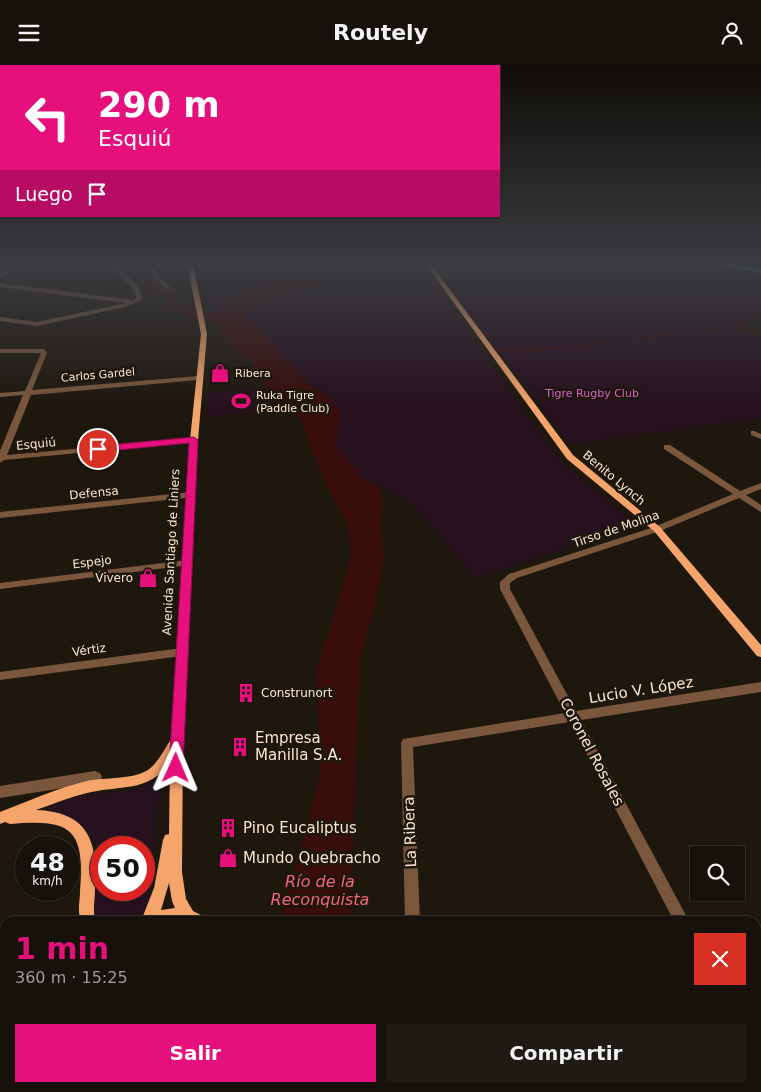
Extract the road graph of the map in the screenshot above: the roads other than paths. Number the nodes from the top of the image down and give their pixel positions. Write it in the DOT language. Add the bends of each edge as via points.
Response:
graph roads {
  1 [pos="98,311"];
  2 [pos="200,311"];
  3 [pos="462,311"];
  4 [pos="0,319"];
  5 [pos="0,351"];
  6 [pos="198,378"];
  7 [pos="28,393"];
  8 [pos="0,395"];
  9 [pos="194,440"];
  10 [pos="667,447"];
  11 [pos="0,459"];
  12 [pos="761,486"];
  13 [pos="191,495"];
  14 [pos="740,495"];
  15 [pos="761,509"];
  16 [pos="0,515"];
  17 [pos="657,529"];
  18 [pos="187,563"];
  19 [pos="505,581"];
  20 [pos="0,586"];
  21 [pos="182,652"];
  22 [pos="761,653"];
  23 [pos="0,676"];
  24 [pos="761,687"];
  25 [pos="574,717"];
  26 [pos="177,741"];
  27 [pos="407,743"];
  28 [pos="95,777"];
  29 [pos="0,792"];
  30 [pos="175,815"];
  31 [pos="0,818"];
  32 [pos="87,916"];
  33 [pos="152,916"];
  34 [pos="191,916"];
  35 [pos="412,916"];
  36 [pos="679,916"];
  1 -- 4 [label="street" via="37,324"];
  2 -- 6 [label="main road, Avenida Santiago de Liniers" via="204,334"];
  3 -- 17 [label="main road, Benito Lynch" via="570,457"];
  5 -- 7 [label="street" via="42,349 44,353"];
  6 -- 7 [label="street, Carlos Gardel"];
  6 -- 9 [label="main road, Avenida Santiago de Liniers"];
  7 -- 8 [label="street, Carlos Gardel"];
  7 -- 11 [label="street"];
  9 -- 11 [label="street, Esquiú"];
  9 -- 13 [label="main road, Avenida Santiago de Liniers"];
  10 -- 14 [label="street"];
  12 -- 14 [label="street, Tirso de Molina"];
  13 -- 16 [label="street, Defensa"];
  13 -- 18 [label="main road, Avenida Santiago de Liniers"];
  14 -- 15 [label="street"];
  14 -- 17 [label="street, Tirso de Molina"];
  17 -- 19 [label="street, Tirso de Molina"];
  17 -- 22 [label="main road, Benito Lynch"];
  18 -- 20 [label="street, Espejo"];
  18 -- 21 [label="main road, Avenida Santiago de Liniers"];
  19 -- 25 [label="street, Coronel Rosales" via="505,589"];
  21 -- 23 [label="street, Vértiz"];
  21 -- 26 [label="main road, Avenida Santiago de Liniers"];
  24 -- 25 [label="street, Lucio V. López"];
  25 -- 27 [label="street, Lucio V. López"];
  25 -- 36 [label="street, Coronel Rosales"];
  26 -- 30 [label="main road, Avenida Santiago de Liniers"];
  26 -- 31 [label="main road" via="152,774 137,780 67,793"];
  27 -- 35 [label="street, La Ribera"];
  28 -- 29 [label="street"];
  30 -- 33 [label="main road, Avenida Santiago de Liniers" via="161,888"];
  30 -- 34 [label="main road, Avenida Santiago de Liniers" via="175,872 179,901"];
  31 -- 32 [label="main road" via="49,816 75,827 89,850 91,863"];
}
